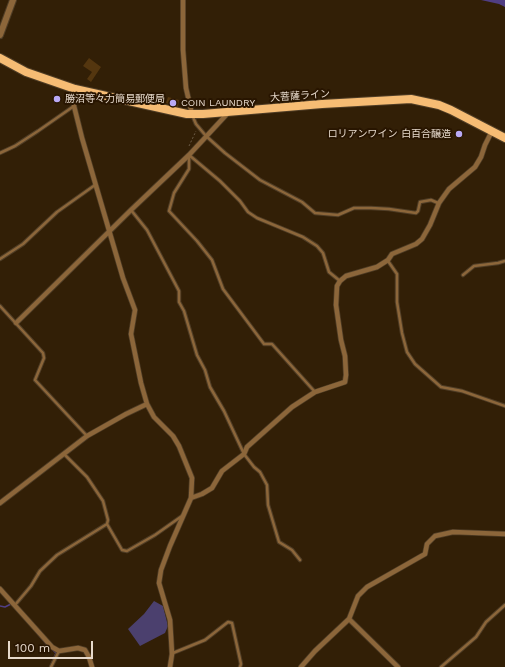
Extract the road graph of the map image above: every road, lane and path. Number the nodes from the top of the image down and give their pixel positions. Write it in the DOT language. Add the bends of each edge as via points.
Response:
graph roads {
  1 [pos="13,0"];
  2 [pos="183,0"];
  3 [pos="0,35"];
  4 [pos="0,58"];
  5 [pos="75,89"];
  6 [pos="74,106"];
  7 [pos="229,112"];
  8 [pos="192,114"];
  9 [pos="198,126"];
  10 [pos="492,132"];
  11 [pos="206,136"];
  12 [pos="505,138"];
  13 [pos="0,153"];
  14 [pos="189,155"];
  15 [pos="96,185"];
  16 [pos="439,204"];
  17 [pos="131,210"];
  18 [pos="109,232"];
  19 [pos="0,259"];
  20 [pos="388,260"];
  21 [pos="505,261"];
  22 [pos="462,275"];
  23 [pos="340,280"];
  24 [pos="0,306"];
  25 [pos="16,323"];
  26 [pos="315,392"];
  27 [pos="147,404"];
  28 [pos="505,406"];
  29 [pos="87,436"];
  30 [pos="64,454"];
  31 [pos="244,454"];
  32 [pos="191,498"];
  33 [pos="0,503"];
  34 [pos="184,515"];
  35 [pos="107,524"];
  36 [pos="505,534"];
  37 [pos="300,560"];
  38 [pos="0,589"];
  39 [pos="15,605"];
  40 [pos="505,605"];
  41 [pos="348,619"];
  42 [pos="59,651"];
  43 [pos="172,654"];
  44 [pos="51,667"];
  45 [pos="92,667"];
  46 [pos="170,667"];
  47 [pos="240,667"];
  48 [pos="301,667"];
  49 [pos="398,667"];
  50 [pos="442,667"];
  1 -- 3 [label="street"];
  2 -- 8 [label="street" via="185,80"];
  4 -- 5 [label="highway, 大菩薩ライン" via="26,72"];
  5 -- 6 [label="street"];
  5 -- 8 [label="highway, 大菩薩ライン"];
  6 -- 13 [label="lane"];
  6 -- 15 [label="street"];
  7 -- 8 [label="highway, 大菩薩ライン"];
  7 -- 10 [label="highway, 大菩薩ライン" via="411,99 451,110"];
  7 -- 11 [label="street"];
  8 -- 9 [label="lane"];
  9 -- 11 [label="lane"];
  9 -- 14 [label="path" via="189,144"];
  10 -- 12 [label="highway, 大菩薩ライン"];
  10 -- 16 [label="street" via="475,167 449,189"];
  11 -- 14 [label="street"];
  11 -- 16 [label="lane" via="260,180 302,202 315,213 338,215 360,208 416,213 420,202 430,200"];
  14 -- 17 [label="street"];
  14 -- 23 [label="lane" via="220,181 248,212 317,246 323,253 329,272"];
  14 -- 26 [label="lane" via="189,169 174,193 169,211 212,260 222,289 264,344 272,344"];
  15 -- 18 [label="street"];
  15 -- 19 [label="lane" via="57,212 23,244"];
  16 -- 20 [label="street" via="422,239 392,254"];
  17 -- 18 [label="street"];
  17 -- 31 [label="lane" via="147,230 179,291 179,302 197,355"];
  18 -- 25 [label="street"];
  18 -- 27 [label="street" via="135,310 131,334"];
  20 -- 23 [label="street"];
  20 -- 28 [label="lane" via="397,274 397,302 402,333 407,352 415,364 441,387 462,391"];
  21 -- 22 [label="lane" via="474,266"];
  23 -- 26 [label="street" via="336,304 345,382"];
  24 -- 25 [label="lane"];
  25 -- 29 [label="lane" via="44,358 35,380"];
  26 -- 31 [label="street" via="292,407 262,433 247,447"];
  27 -- 29 [label="street"];
  27 -- 32 [label="street" via="154,417 179,446 192,478"];
  29 -- 30 [label="street"];
  30 -- 33 [label="street"];
  30 -- 35 [label="lane" via="87,477 103,501"];
  31 -- 32 [label="street" via="222,472 212,488"];
  31 -- 37 [label="lane" via="260,472 267,485 268,505 279,542 292,550"];
  32 -- 34 [label="street"];
  34 -- 35 [label="lane" via="127,551 122,550"];
  34 -- 43 [label="street" via="161,570 159,583 170,620"];
  35 -- 39 [label="lane" via="57,555 40,571"];
  36 -- 41 [label="street" via="453,532 435,536 427,544 425,554 367,587 358,596"];
  38 -- 39 [label="street"];
  39 -- 42 [label="street" via="52,647"];
  40 -- 50 [label="lane" via="486,622 476,637"];
  41 -- 48 [label="street"];
  41 -- 49 [label="street"];
  42 -- 44 [label="lane"];
  42 -- 45 [label="street" via="78,648 85,650"];
  43 -- 46 [label="street"];
  43 -- 47 [label="lane" via="205,640 228,622 232,623"];
}
